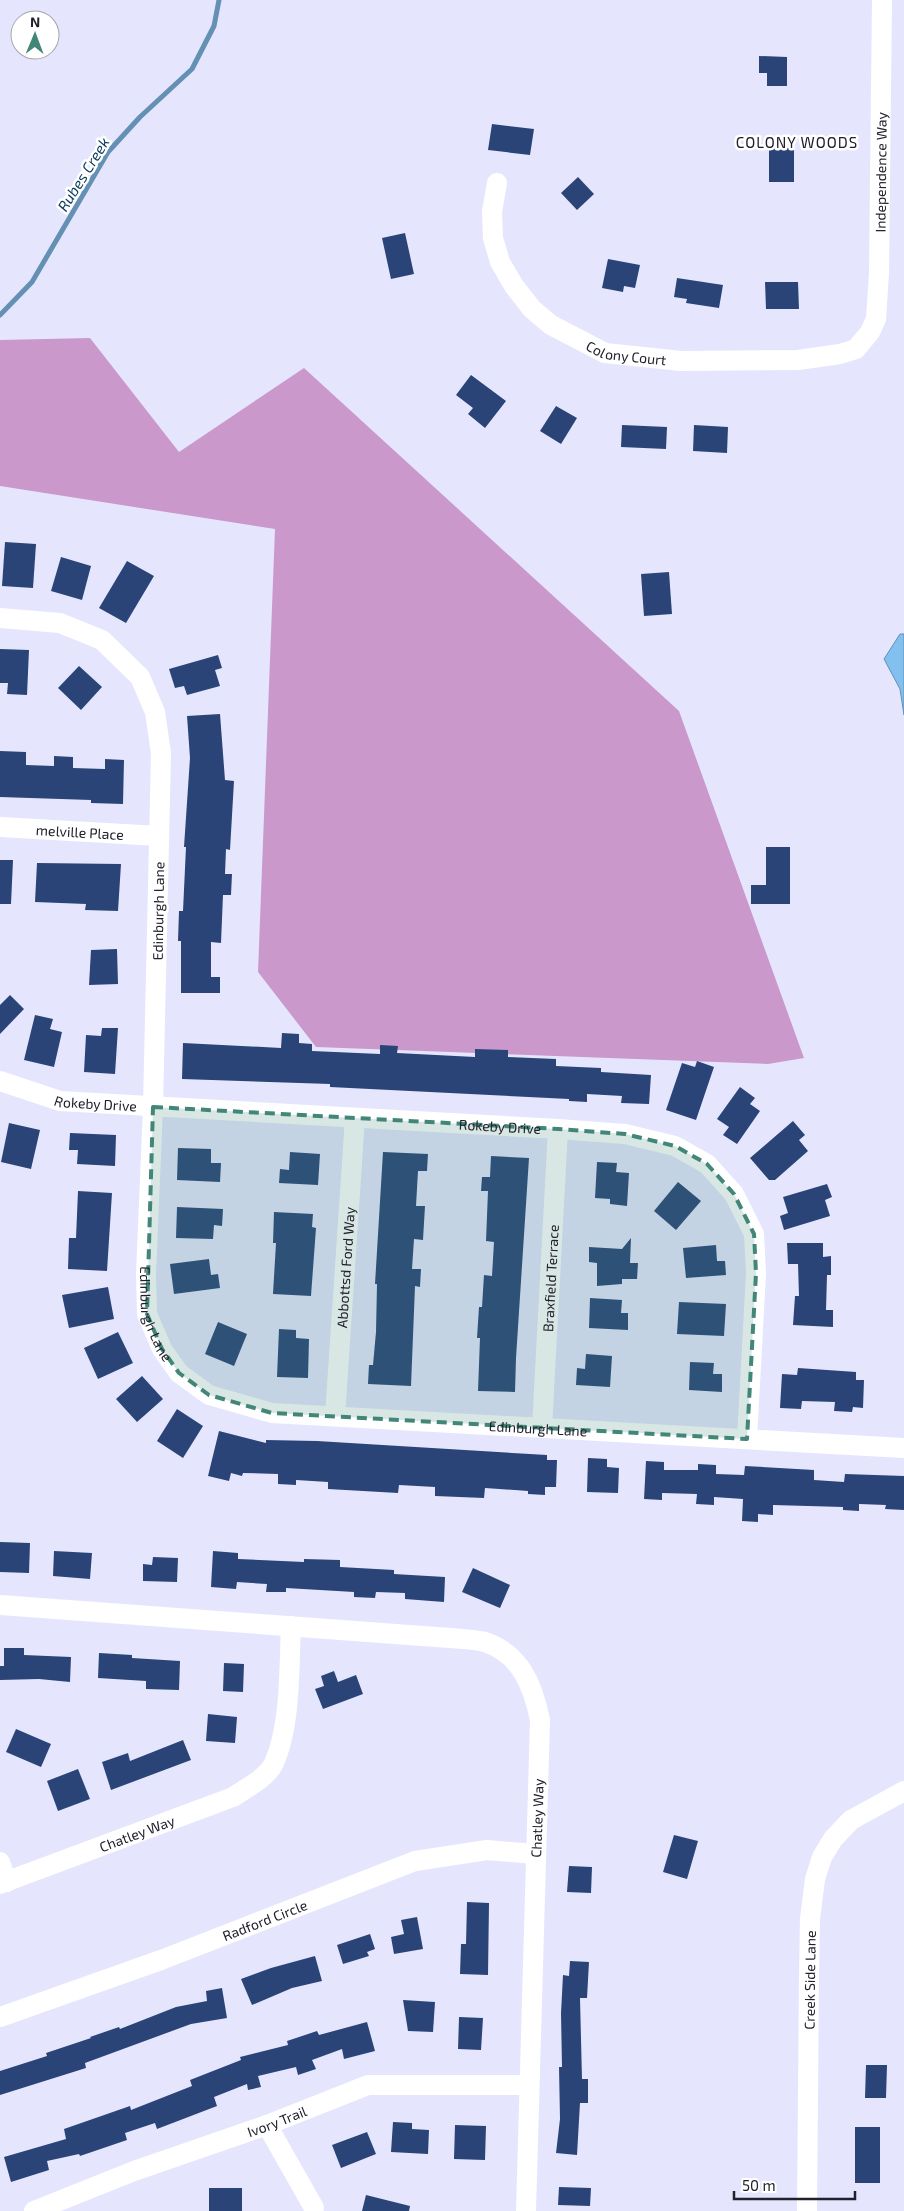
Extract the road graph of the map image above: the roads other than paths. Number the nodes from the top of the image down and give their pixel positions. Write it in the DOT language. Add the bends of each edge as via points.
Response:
graph roads {
  1 [pos="882,0"];
  2 [pos="497,183"];
  3 [pos="864,342"];
  4 [pos="0,618"];
  5 [pos="0,827"];
  6 [pos="159,836"];
  7 [pos="0,1081"];
  8 [pos="154,1107"];
  9 [pos="355,1118"];
  10 [pos="558,1129"];
  11 [pos="335,1416"];
  12 [pos="542,1428"];
  13 [pos="747,1439"];
  14 [pos="904,1448"];
  15 [pos="0,1605"];
  16 [pos="291,1626"];
  17 [pos="904,1791"];
  18 [pos="535,1854"];
  19 [pos="0,1862"];
  20 [pos="4,1883"];
  21 [pos="0,2017"];
  22 [pos="529,2085"];
  23 [pos="267,2125"];
  24 [pos="314,2208"];
  25 [pos="34,2211"];
  26 [pos="526,2211"];
  27 [pos="807,2211"];
  1 -- 3 [label="street, Independence Way" via="879,273 876,319"];
  2 -- 3 [label="street, Colony Court" via="492,212 494,238 500,262 514,286 532,309 551,325 605,353 681,361 798,360 840,354 856,349"];
  4 -- 6 [label="street, Edinburgh Lane" via="60,623 102,640 140,677 155,712 161,753"];
  5 -- 6 [label="street, melville Place"];
  6 -- 8 [label="street, Edinburgh Lane"];
  7 -- 8 [label="street, Rokeby Drive" via="60,1101"];
  8 -- 9 [label="street, Rokeby Drive"];
  8 -- 11 [label="street, Edinburgh Lane" via="147,1314 162,1349 179,1374 209,1394 272,1413"];
  9 -- 10 [label="street, Rokeby Drive"];
  9 -- 11 [label="street, Abbottsd Ford Way"];
  10 -- 12 [label="street, Braxfield Terrace"];
  10 -- 13 [label="street, Rokeby Drive" via="625,1134 675,1146 706,1164 734,1194 754,1234 756,1274"];
  11 -- 12 [label="street, Edinburgh Lane"];
  12 -- 13 [label="street, Edinburgh Lane"];
  13 -- 14 [label="street, Edinburgh Lane"];
  15 -- 16 [label="street, Chatley Way"];
  16 -- 18 [label="street, Chatley Way" via="484,1642 507,1653 535,1693 540,1720"];
  16 -- 20 [label="street, Chatley Way" via="288,1701 281,1738 274,1764 255,1783 233,1796"];
  17 -- 27 [label="street, Creek Side Lane" via="851,1820 822,1857 815,1879 810,1919"];
  18 -- 21 [label="street, Radford Circle" via="487,1850 415,1861 161,1960"];
  18 -- 22 [label="street, Chatley Way"];
  19 -- 20 [label="street"];
  22 -- 23 [label="street, Ivory Trail" via="368,2085"];
  22 -- 26 [label="street, Chatley Way"];
  23 -- 24 [label="street"];
  23 -- 25 [label="street, Ivory Trail"];
}
